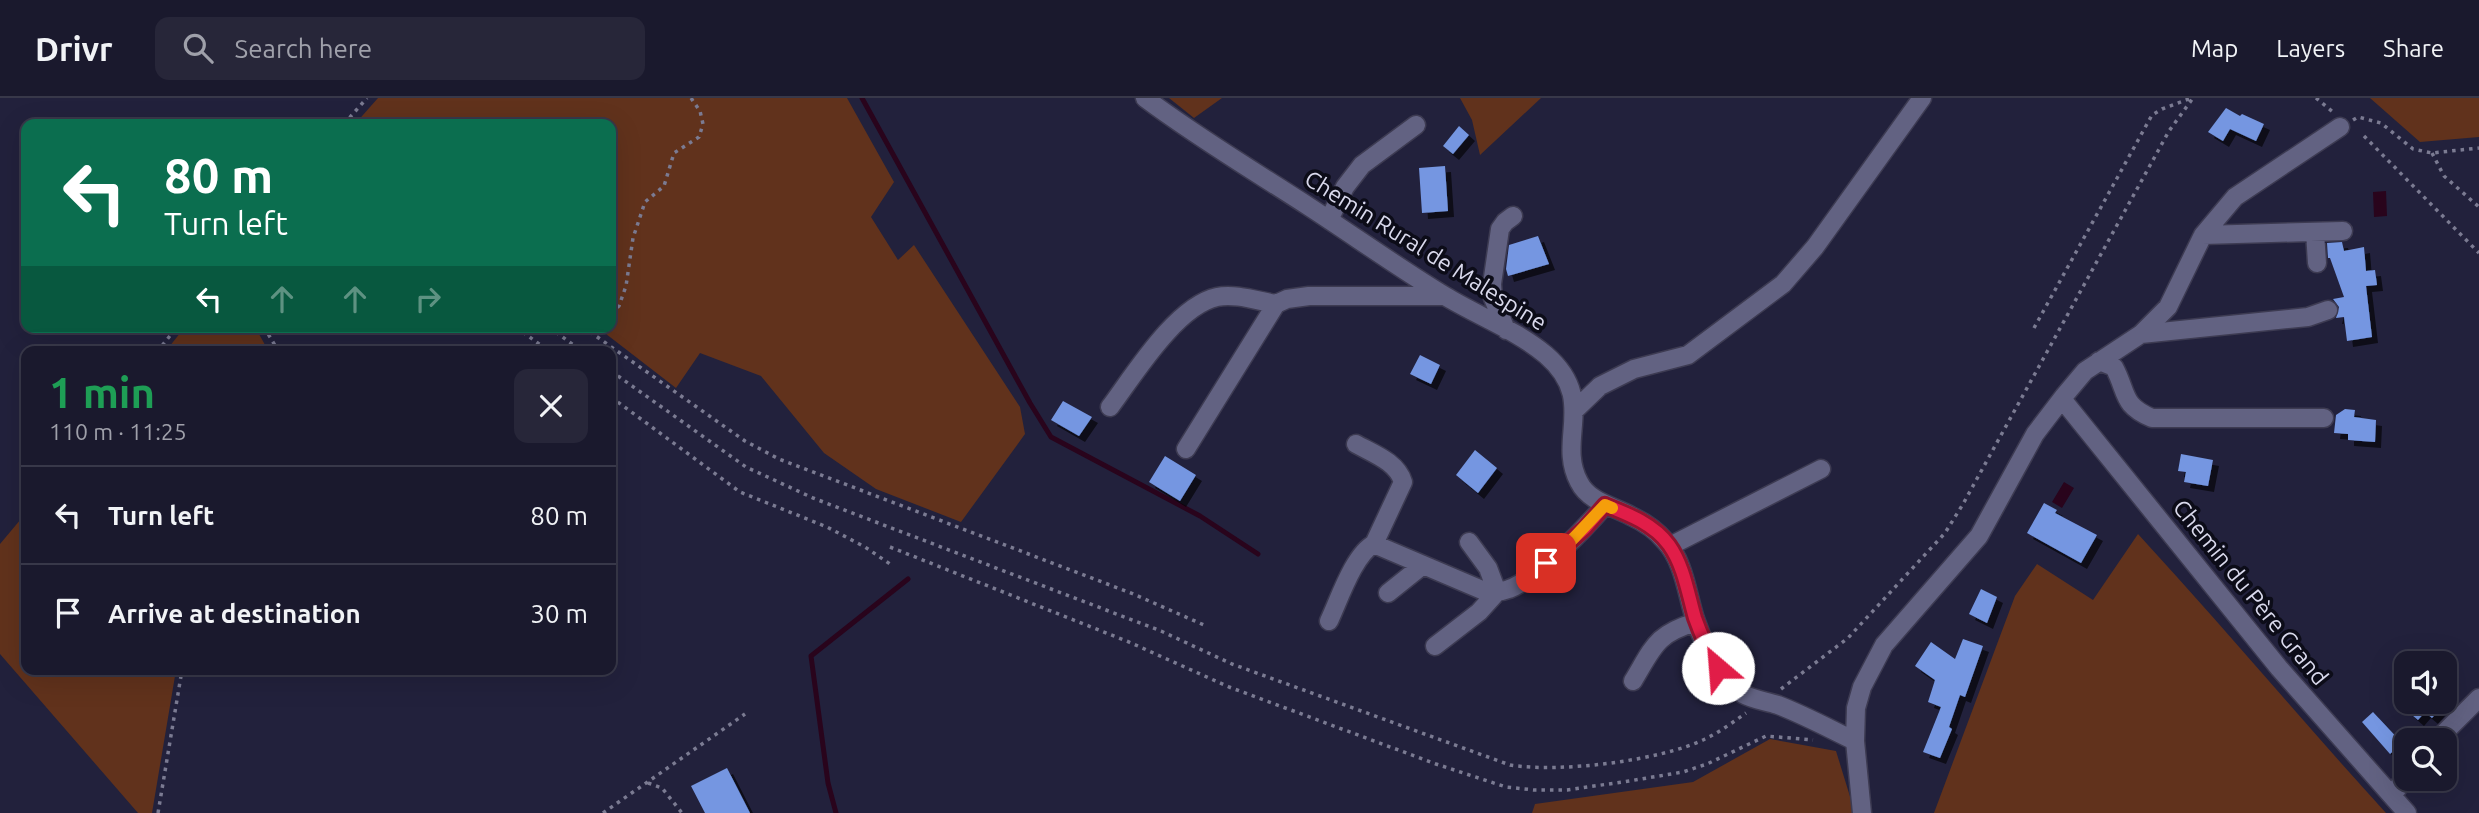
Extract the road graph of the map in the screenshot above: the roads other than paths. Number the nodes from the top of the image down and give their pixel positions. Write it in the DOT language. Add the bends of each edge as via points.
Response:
graph roads {
  1 [pos="1145,98"];
  2 [pos="1922,98"];
  3 [pos="1416,125"];
  4 [pos="2340,127"];
  5 [pos="1513,216"];
  6 [pos="1329,220"];
  7 [pos="2343,231"];
  8 [pos="2315,232"];
  9 [pos="2203,235"];
  10 [pos="2317,263"];
  11 [pos="1445,296"];
  12 [pos="1276,304"];
  13 [pos="2328,310"];
  14 [pos="1506,330"];
  15 [pos="2141,334"];
  16 [pos="2099,361"];
  17 [pos="2062,399"];
  18 [pos="1110,407"];
  19 [pos="1575,410"];
  20 [pos="2324,418"];
  21 [pos="1356,444"];
  22 [pos="1186,449"];
  23 [pos="1821,469"];
  24 [pos="1605,505"];
  25 [pos="1469,542"];
  26 [pos="1374,544"];
  27 [pos="1670,546"];
  28 [pos="1423,565"];
  29 [pos="1497,592"];
  30 [pos="1388,593"];
  31 [pos="1329,621"];
  32 [pos="1696,622"];
  33 [pos="1435,646"];
  34 [pos="1633,681"];
  35 [pos="2479,698"];
  36 [pos="2449,728"];
  37 [pos="1847,737"];
  38 [pos="2396,791"];
  39 [pos="2392,796"];
  40 [pos="1862,813"];
  41 [pos="2407,813"];
  1 -- 6 [label="street, Chemin Rural de Malespine"];
  2 -- 19 [label="street" via="1783,285 1688,355 1634,369 1600,386"];
  3 -- 6 [label="street" via="1362,166 1345,187"];
  4 -- 9 [label="street" via="2235,197"];
  5 -- 14 [label="street" via="1500,229 1492,284"];
  6 -- 11 [label="street, Chemin Rural de Malespine"];
  7 -- 8 [label="street"];
  8 -- 9 [label="street"];
  8 -- 10 [label="street"];
  9 -- 15 [label="street" via="2168,307"];
  11 -- 12 [label="street" via="1309,296"];
  11 -- 14 [label="street, Chemin Rural de Malespine"];
  12 -- 18 [label="street" via="1233,296 1196,305 1174,324"];
  12 -- 22 [label="street"];
  13 -- 15 [label="street" via="2308,317"];
  14 -- 19 [label="street, Chemin Rural de Malespine" via="1559,368 1573,394"];
  15 -- 16 [label="street"];
  16 -- 17 [label="street"];
  16 -- 20 [label="street" via="2114,367 2129,404 2152,418"];
  17 -- 37 [label="street" via="2035,434 1979,536 1884,645 1862,687"];
  17 -- 39 [label="street, Chemin du Père Grand" via="2280,668"];
  19 -- 24 [label="street, Chemin Rural de Malespine" via="1573,468 1579,484"];
  21 -- 26 [label="street" via="1394,466 1403,482"];
  23 -- 27 [label="street"];
  24 -- 27 [label="street, Chemin Rural de Malespine" via="1653,529"];
  24 -- 29 [label="street" via="1527,580"];
  25 -- 29 [label="street" via="1488,568"];
  26 -- 28 [label="street"];
  26 -- 31 [label="street" via="1359,558"];
  27 -- 32 [label="street, Chemin Rural de Malespine"];
  28 -- 29 [label="street"];
  28 -- 30 [label="street"];
  29 -- 33 [label="street"];
  32 -- 34 [label="street" via="1667,632"];
  32 -- 37 [label="street, Chemin Rural de Malespine" via="1718,668 1743,694"];
  35 -- 36 [label="street"];
  37 -- 40 [label="street"];
  38 -- 39 [label="street"];
  39 -- 41 [label="street, Chemin du Père Grand"];
}
